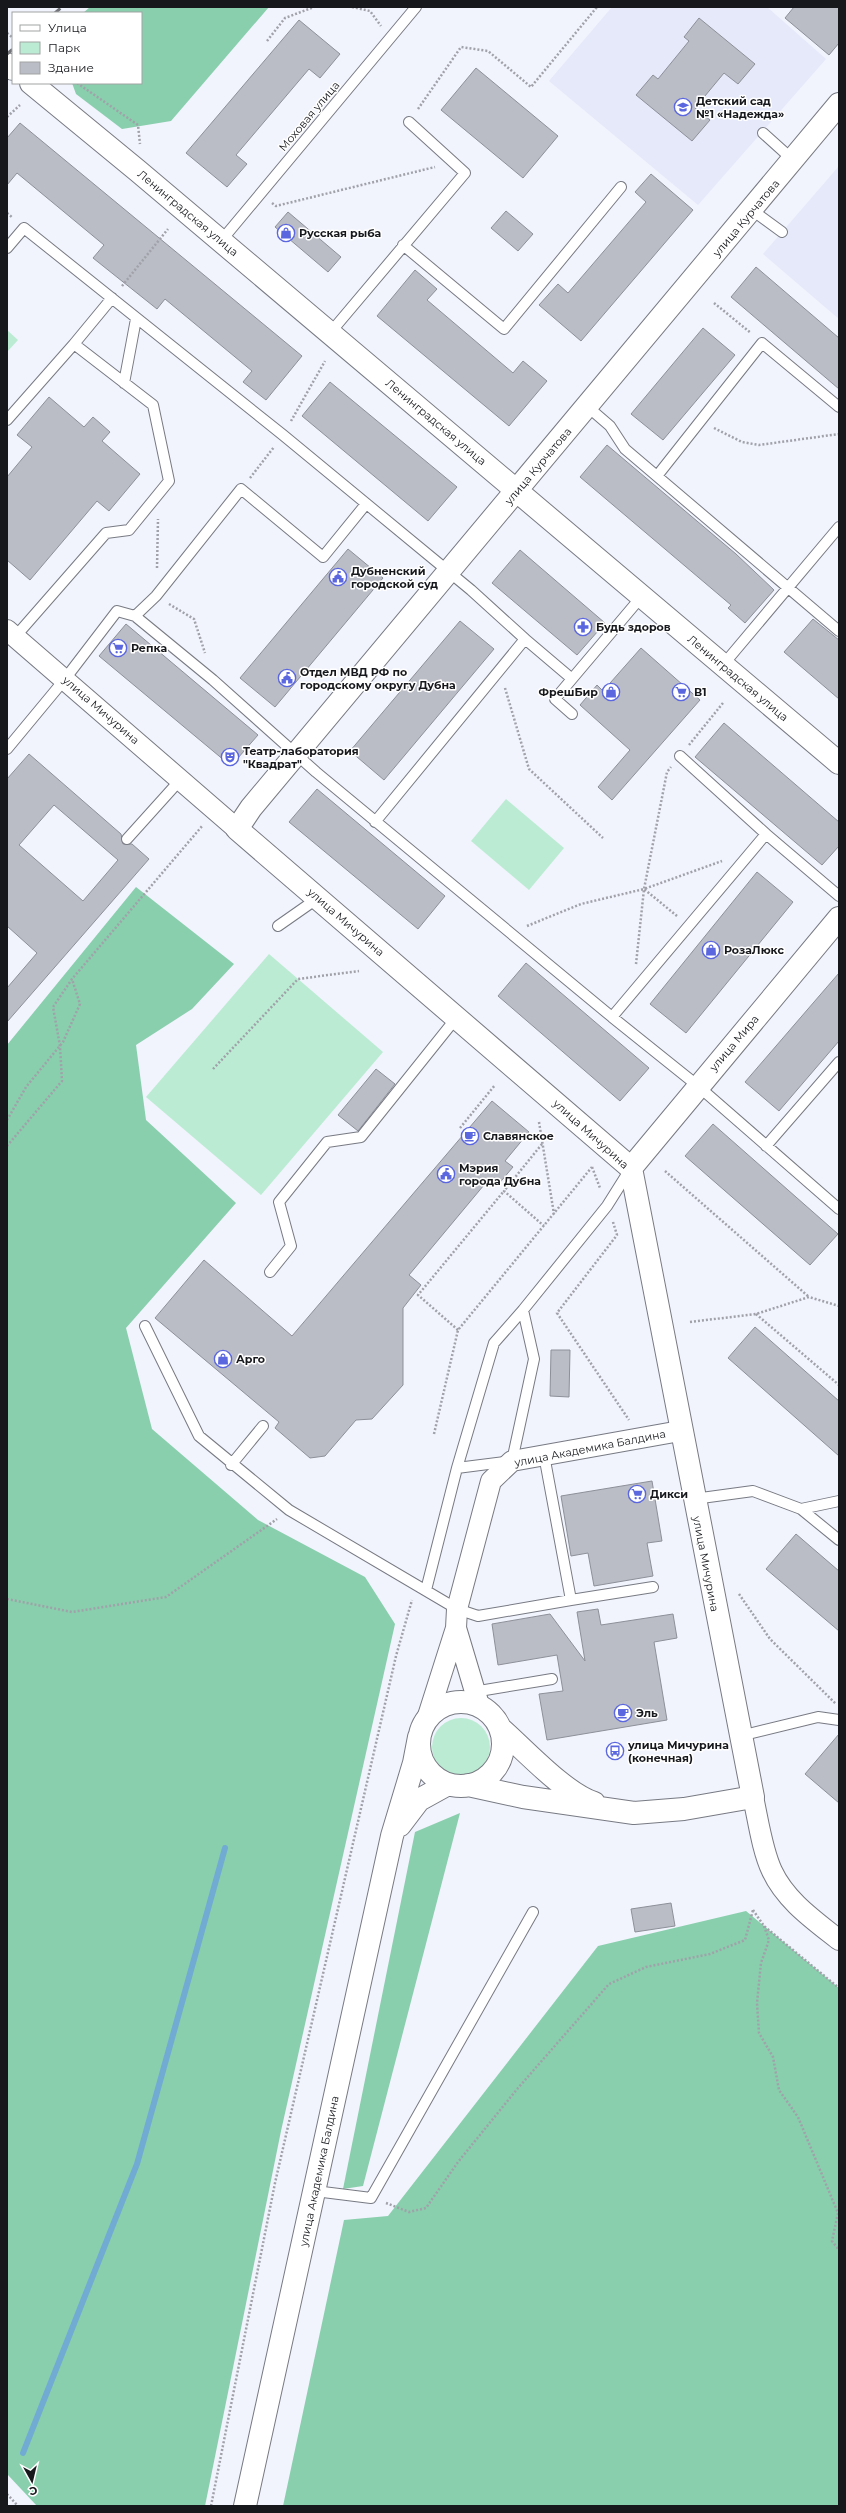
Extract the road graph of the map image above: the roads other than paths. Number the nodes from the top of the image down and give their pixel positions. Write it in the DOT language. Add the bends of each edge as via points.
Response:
graph roads {
  1 [pos="416,7"];
  2 [pos="32,84"];
  3 [pos="839,104"];
  4 [pos="408,122"];
  5 [pos="763,133"];
  6 [pos="793,160"];
  7 [pos="621,187"];
  8 [pos="752,210"];
  9 [pos="782,232"];
  10 [pos="221,241"];
  11 [pos="403,245"];
  12 [pos="7,248"];
  13 [pos="112,298"];
  14 [pos="136,319"];
  15 [pos="330,333"];
  16 [pos="74,344"];
  17 [pos="124,383"];
  18 [pos="588,407"];
  19 [pos="839,407"];
  20 [pos="7,420"];
  21 [pos="657,476"];
  22 [pos="518,491"];
  23 [pos="366,504"];
  24 [pos="839,527"];
  25 [pos="449,573"];
  26 [pos="789,589"];
  27 [pos="642,596"];
  28 [pos="135,616"];
  29 [pos="839,630"];
  30 [pos="11,633"];
  31 [pos="525,639"];
  32 [pos="723,665"];
  33 [pos="571,678"];
  34 [pos="65,680"];
  35 [pos="572,714"];
  36 [pos="7,749"];
  37 [pos="296,754"];
  38 [pos="680,756"];
  39 [pos="839,763"];
  40 [pos="181,779"];
  41 [pos="375,822"];
  42 [pos="237,829"];
  43 [pos="766,834"];
  44 [pos="127,839"];
  45 [pos="839,896"];
  46 [pos="318,898"];
  47 [pos="839,918"];
  48 [pos="278,926"];
  49 [pos="457,1017"];
  50 [pos="612,1017"];
  51 [pos="839,1062"];
  52 [pos="698,1086"];
  53 [pos="766,1146"];
  54 [pos="631,1168"];
  55 [pos="839,1209"];
  56 [pos="270,1272"];
  57 [pos="523,1310"];
  58 [pos="145,1326"];
  59 [pos="263,1426"];
  60 [pos="680,1431"];
  61 [pos="544,1455"];
  62 [pos="512,1461"];
  63 [pos="231,1465"];
  64 [pos="457,1468"];
  65 [pos="694,1499"];
  66 [pos="839,1501"];
  67 [pos="801,1509"];
  68 [pos="839,1540"];
  69 [pos="653,1587"];
  70 [pos="426,1590"];
  71 [pos="571,1600"];
  72 [pos="456,1619"];
  73 [pos="552,1679"];
  74 [pos="476,1698"];
  75 [pos="839,1720"];
  76 [pos="423,1728"];
  77 [pos="501,1729"];
  78 [pos="740,1736"];
  79 [pos="458,1784"];
  80 [pos="753,1797"];
  81 [pos="614,1811"];
  82 [pos="392,1836"];
  83 [pos="533,1912"];
  84 [pos="839,1940"];
  85 [pos="315,2191"];
  86 [pos="245,2506"];
  1 -- 10 [label="lane, Моховая улица"];
  2 -- 10 [label="street, Ленинградская улица"];
  3 -- 6 [label="street, улица Курчатова"];
  4 -- 11 [label="lane" via="465,173"];
  5 -- 6 [label="lane"];
  6 -- 8 [label="street, улица Курчатова"];
  7 -- 11 [label="lane" via="504,329"];
  8 -- 9 [label="lane"];
  8 -- 18 [label="street, улица Курчатова"];
  10 -- 15 [label="street, Ленинградская улица"];
  11 -- 15 [label="lane"];
  12 -- 13 [label="lane" via="24,228"];
  13 -- 14 [label="lane"];
  13 -- 16 [label="lane"];
  14 -- 17 [label="lane"];
  14 -- 23 [label="lane"];
  15 -- 22 [label="street, Ленинградская улица"];
  16 -- 17 [label="lane"];
  16 -- 20 [label="lane"];
  17 -- 30 [label="lane" via="153,405 169,481 130,530 106,534"];
  18 -- 21 [label="lane" via="610,426 625,449"];
  18 -- 22 [label="street, улица Курчатова"];
  19 -- 21 [label="lane" via="762,342"];
  21 -- 26 [label="lane"];
  22 -- 25 [label="street, улица Курчатова"];
  22 -- 27 [label="street, Ленинградская улица"];
  23 -- 25 [label="lane"];
  23 -- 28 [label="lane" via="323,557 241,489 156,596"];
  24 -- 26 [label="lane"];
  25 -- 31 [label="lane"];
  25 -- 37 [label="street, улица Курчатова"];
  26 -- 29 [label="lane"];
  26 -- 32 [label="lane"];
  27 -- 32 [label="street, Ленинградская улица"];
  27 -- 33 [label="lane"];
  28 -- 34 [label="lane" via="117,611"];
  28 -- 37 [label="lane" via="213,680"];
  30 -- 34 [label="street, улица Мичурина"];
  31 -- 33 [label="lane"];
  31 -- 41 [label="lane"];
  32 -- 39 [label="street, Ленинградская улица"];
  33 -- 35 [label="lane" via="555,699"];
  34 -- 36 [label="lane"];
  34 -- 40 [label="street, улица Мичурина"];
  37 -- 41 [label="lane"];
  37 -- 42 [label="street, улица Курчатова"];
  38 -- 43 [label="lane"];
  40 -- 42 [label="street, улица Мичурина"];
  40 -- 44 [label="lane"];
  41 -- 50 [label="lane"];
  42 -- 46 [label="street, улица Мичурина"];
  43 -- 45 [label="lane"];
  43 -- 50 [label="lane"];
  46 -- 48 [label="lane"];
  46 -- 49 [label="street, улица Мичурина"];
  47 -- 52 [label="street, улица Мира"];
  49 -- 54 [label="street, улица Мичурина"];
  49 -- 56 [label="lane" via="362,1137 328,1142 279,1202 291,1246"];
  50 -- 52 [label="lane"];
  51 -- 53 [label="lane"];
  52 -- 53 [label="lane"];
  52 -- 54 [label="street, улица Мира"];
  53 -- 55 [label="lane"];
  54 -- 57 [label="lane" via="607,1206"];
  54 -- 60 [label="street, улица Мичурина"];
  57 -- 62 [label="lane" via="534,1359"];
  57 -- 64 [label="lane" via="494,1343"];
  58 -- 63 [label="lane" via="199,1436"];
  59 -- 63 [label="lane"];
  60 -- 61 [label="street, улица Академика Балдина"];
  60 -- 65 [label="street, улица Мичурина"];
  61 -- 62 [label="street, улица Академика Балдина"];
  61 -- 71 [label="lane"];
  62 -- 64 [label="lane"];
  62 -- 72 [label="street, улица Академика Балдина" via="491,1481"];
  63 -- 70 [label="lane" via="289,1510"];
  64 -- 70 [label="lane"];
  65 -- 67 [label="lane" via="753,1491"];
  65 -- 78 [label="street, улица Мичурина"];
  66 -- 67 [label="lane"];
  67 -- 68 [label="lane"];
  69 -- 71 [label="lane"];
  70 -- 72 [label="lane"];
  71 -- 72 [label="lane"];
  72 -- 74 [label="street, улица Академика Балдина"];
  72 -- 76 [label="street, улица Академика Балдина"];
  73 -- 74 [label="lane"];
  74 -- 76 [label="street" via="441,1706"];
  74 -- 77 [label="street"];
  75 -- 78 [label="lane" via="818,1717"];
  76 -- 79 [label="street" via="421,1757 431,1774"];
  76 -- 82 [label="street, улица Академика Балдина"];
  77 -- 79 [label="street" via="503,1747 498,1765 485,1778"];
  77 -- 81 [label="street" via="578,1796"];
  78 -- 80 [label="street, улица Мичурина"];
  79 -- 81 [label="street"];
  79 -- 82 [label="street, улица Академика Балдина" via="420,1800"];
  80 -- 81 [label="street" via="684,1810 641,1813"];
  80 -- 84 [label="street, улица Мичурина" via="771,1870 780,1886 792,1900"];
  82 -- 85 [label="street, улица Академика Балдина"];
  83 -- 85 [label="lane" via="371,2198"];
  85 -- 86 [label="street, улица Академика Балдина"];
}
